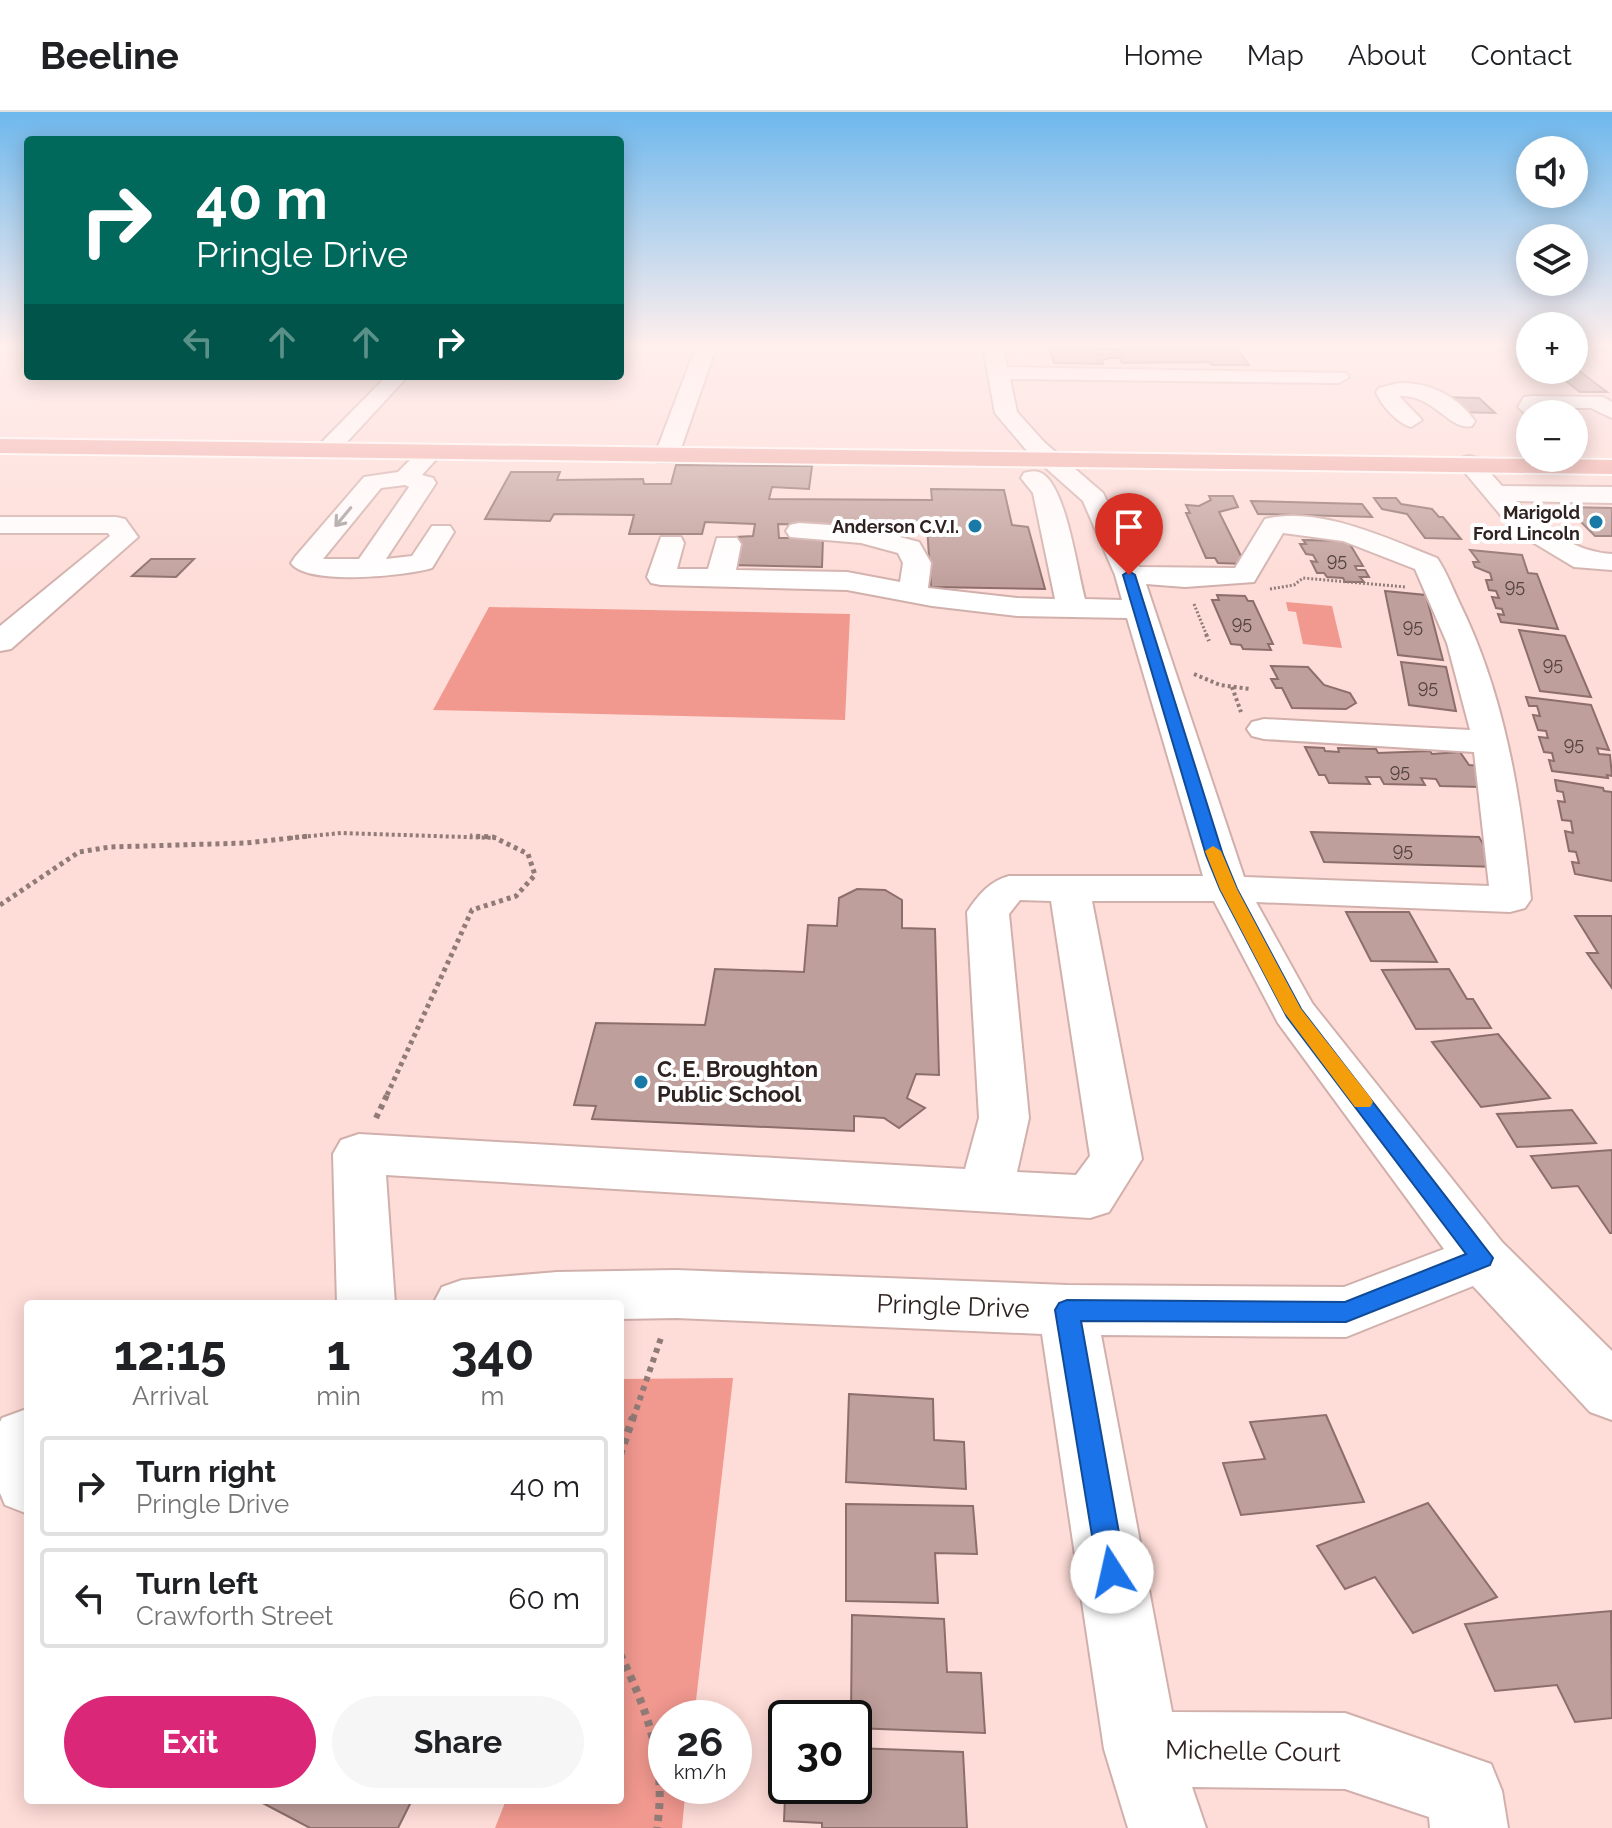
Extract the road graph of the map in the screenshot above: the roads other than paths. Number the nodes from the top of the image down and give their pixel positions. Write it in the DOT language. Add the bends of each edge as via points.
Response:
graph roads {
  1 [pos="349,427"];
  2 [pos="677,427"];
  3 [pos="1018,427"];
  4 [pos="0,446"];
  5 [pos="326,451"];
  6 [pos="430,453"];
  7 [pos="666,457"];
  8 [pos="1124,460"];
  9 [pos="1469,463"];
  10 [pos="1043,468"];
  11 [pos="1608,470"];
  12 [pos="405,478"];
  13 [pos="1495,493"];
  14 [pos="1612,495"];
  15 [pos="1094,498"];
  16 [pos="0,525"];
  17 [pos="799,531"];
  18 [pos="441,532"];
  19 [pos="671,543"];
  20 [pos="727,544"];
  21 [pos="1612,562"];
  22 [pos="367,567"];
  23 [pos="720,578"];
  24 [pos="1134,592"];
  25 [pos="913,593"];
  26 [pos="1072,608"];
  27 [pos="0,642"];
  28 [pos="1264,729"];
  29 [pos="1491,742"];
  30 [pos="1069,886"];
  31 [pos="1228,889"];
  32 [pos="986,1191"];
  33 [pos="1482,1258"];
  34 [pos="366,1300"];
  35 [pos="510,1300"];
  36 [pos="1067,1310"];
  37 [pos="1612,1392"];
  38 [pos="1142,1749"];
  39 [pos="1167,1828"];
  40 [pos="1469,1828"];
  1 -- 5 [label="street"];
  2 -- 7 [label="street"];
  3 -- 10 [label="street" via="1036,447"];
  4 -- 5 [label="main road"];
  5 -- 6 [label="main road"];
  6 -- 7 [label="main road"];
  6 -- 12 [label="street"];
  7 -- 10 [label="main road"];
  8 -- 9 [label="main road"];
  8 -- 10 [label="main road"];
  8 -- 15 [label="main road" via="1097,475"];
  9 -- 11 [label="main road"];
  9 -- 13 [label="street"];
  10 -- 15 [label="street"];
  10 -- 26 [label="street"];
  12 -- 22 [label="street" via="424,483"];
  12 -- 22 [label="street, one-way" via="373,482 305,563"];
  13 -- 14 [label="street"];
  13 -- 21 [label="street" via="1523,525 1584,561"];
  15 -- 24 [label="street"];
  16 -- 27 [label="street" via="116,525 125,537"];
  17 -- 25 [label="street" via="862,535 909,548 917,563"];
  18 -- 22 [label="street" via="422,562"];
  19 -- 23 [label="street" via="661,577"];
  20 -- 23 [label="street"];
  23 -- 25 [label="street" via="847,581"];
  24 -- 26 [label="street"];
  24 -- 29 [label="street" via="1185,578 1244,576 1274,525 1309,524 1352,533 1427,564 1467,654"];
  24 -- 31 [label="street"];
  25 -- 26 [label="street" via="993,605"];
  28 -- 29 [label="street"];
  29 -- 31 [label="street" via="1510,899"];
  30 -- 31 [label="street"];
  30 -- 32 [label="street" via="1009,888 988,912 1004,1118"];
  30 -- 32 [label="street" via="1116,1159 1090,1197"];
  31 -- 33 [label="street" via="1294,1012"];
  32 -- 34 [label="street" via="359,1154"];
  33 -- 36 [label="street, Pringle Drive" via="1346,1312"];
  33 -- 37 [label="street"];
  35 -- 36 [label="street, Pringle Drive" via="676,1294"];
  36 -- 38 [label="street, Michelle Court"];
  38 -- 39 [label="street, Michelle Court"];
  38 -- 40 [label="street, Michelle Court" via="1345,1751 1464,1791"];
}
